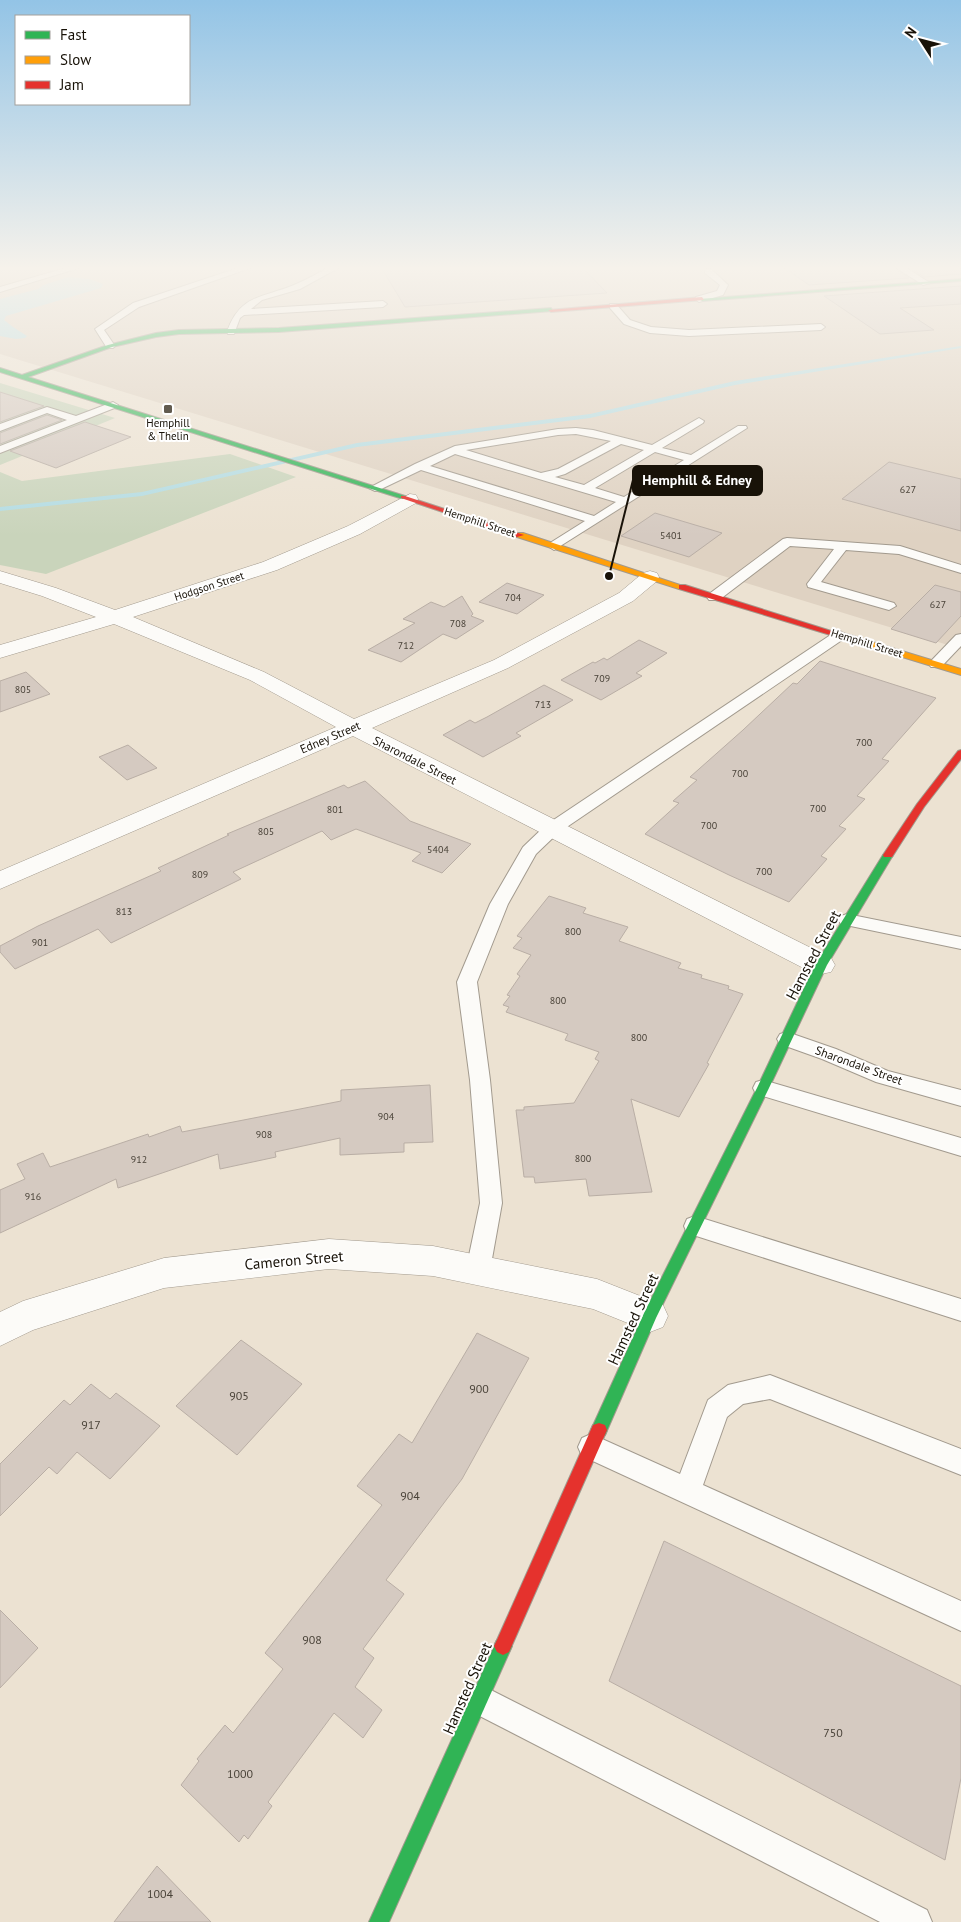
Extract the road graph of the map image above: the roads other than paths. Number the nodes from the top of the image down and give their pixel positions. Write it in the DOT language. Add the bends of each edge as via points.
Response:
graph roads {
  1 [pos="80,357"];
  2 [pos="0,370"];
  3 [pos="22,377"];
  4 [pos="114,405"];
  5 [pos="77,420"];
  6 [pos="699,421"];
  7 [pos="0,428"];
  8 [pos="742,428"];
  9 [pos="620,440"];
  10 [pos="652,448"];
  11 [pos="0,450"];
  12 [pos="453,450"];
  13 [pos="693,459"];
  14 [pos="419,466"];
  15 [pos="540,476"];
  16 [pos="375,488"];
  17 [pos="586,489"];
  18 [pos="510,494"];
  19 [pos="410,499"];
  20 [pos="625,501"];
  21 [pos="594,520"];
  22 [pos="843,545"];
  23 [pos="554,546"];
  24 [pos="961,569"];
  25 [pos="0,577"];
  26 [pos="650,577"];
  27 [pos="714,597"];
  28 [pos="889,606"];
  29 [pos="115,617"];
  30 [pos="840,635"];
  31 [pos="961,638"];
  32 [pos="0,652"];
  33 [pos="936,664"];
  34 [pos="961,672"];
  35 [pos="352,727"];
  36 [pos="961,753"];
  37 [pos="552,829"];
  38 [pos="0,881"];
  39 [pos="847,920"];
  40 [pos="961,943"];
  41 [pos="820,965"];
  42 [pos="786,1039"];
  43 [pos="763,1088"];
  44 [pos="961,1098"];
  45 [pos="961,1147"];
  46 [pos="695,1226"];
  47 [pos="478,1270"];
  48 [pos="961,1310"];
  49 [pos="650,1316"];
  50 [pos="0,1330"];
  51 [pos="591,1447"];
  52 [pos="961,1462"];
  53 [pos="687,1492"];
  54 [pos="961,1616"];
  55 [pos="479,1699"];
  56 [pos="379,1922"];
  57 [pos="915,1922"];
  1 -- 3 [label="street"];
  2 -- 3 [label="street, Hemphill Street"];
  3 -- 4 [label="street, Hemphill Street"];
  4 -- 5 [label="lane"];
  4 -- 16 [label="street, Hemphill Street"];
  5 -- 7 [label="lane" via="47,410"];
  5 -- 11 [label="lane"];
  6 -- 10 [label="lane"];
  8 -- 13 [label="lane"];
  9 -- 10 [label="lane"];
  9 -- 12 [label="lane" via="576,430"];
  9 -- 15 [label="lane" via="561,472"];
  10 -- 13 [label="lane"];
  10 -- 17 [label="lane"];
  12 -- 14 [label="lane"];
  12 -- 15 [label="lane"];
  13 -- 20 [label="lane"];
  14 -- 16 [label="lane"];
  14 -- 18 [label="lane"];
  15 -- 17 [label="lane"];
  15 -- 18 [label="lane"];
  16 -- 19 [label="street, Hemphill Street"];
  17 -- 20 [label="lane"];
  18 -- 21 [label="lane"];
  19 -- 23 [label="street, Hemphill Street"];
  19 -- 29 [label="street, Hodgson Street" via="318,547"];
  20 -- 21 [label="lane"];
  21 -- 23 [label="lane"];
  22 -- 24 [label="lane" via="900,550"];
  22 -- 27 [label="lane" via="787,542"];
  22 -- 28 [label="lane" via="812,584"];
  23 -- 26 [label="street, Hemphill Street"];
  25 -- 29 [label="street, Sharondale Street"];
  26 -- 27 [label="street, Hemphill Street"];
  26 -- 35 [label="street, Edney Street" via="626,597 501,664"];
  27 -- 30 [label="street, Hemphill Street"];
  29 -- 32 [label="street, Hodgson Street"];
  29 -- 35 [label="street, Sharondale Street" via="256,676"];
  30 -- 33 [label="street, Hemphill Street"];
  30 -- 37 [label="lane"];
  31 -- 33 [label="lane"];
  33 -- 34 [label="street, Hemphill Street"];
  35 -- 37 [label="street, Sharondale Street"];
  35 -- 38 [label="street, Edney Street"];
  36 -- 39 [label="street, Hamsted Street" via="920,806"];
  37 -- 41 [label="street, Sharondale Street"];
  37 -- 47 [label="lane" via="528,851 500,904 467,982 491,1203"];
  39 -- 40 [label="lane"];
  39 -- 41 [label="street, Hamsted Street"];
  41 -- 42 [label="street, Hamsted Street"];
  42 -- 43 [label="street, Hamsted Street"];
  42 -- 44 [label="lane, Sharondale Street" via="883,1077"];
  43 -- 45 [label="lane"];
  43 -- 46 [label="street, Hamsted Street"];
  46 -- 48 [label="lane"];
  46 -- 49 [label="street, Hamsted Street"];
  47 -- 49 [label="street, Cameron Street" via="597,1294"];
  47 -- 50 [label="street, Cameron Street" via="433,1261 330,1254 164,1273 23,1317"];
  49 -- 51 [label="street, Hamsted Street"];
  51 -- 53 [label="lane"];
  51 -- 55 [label="street, Hamsted Street"];
  52 -- 53 [label="lane" via="770,1387 737,1393 717,1408"];
  53 -- 54 [label="lane"];
  55 -- 56 [label="street, Hamsted Street"];
  55 -- 57 [label="lane"];
}
